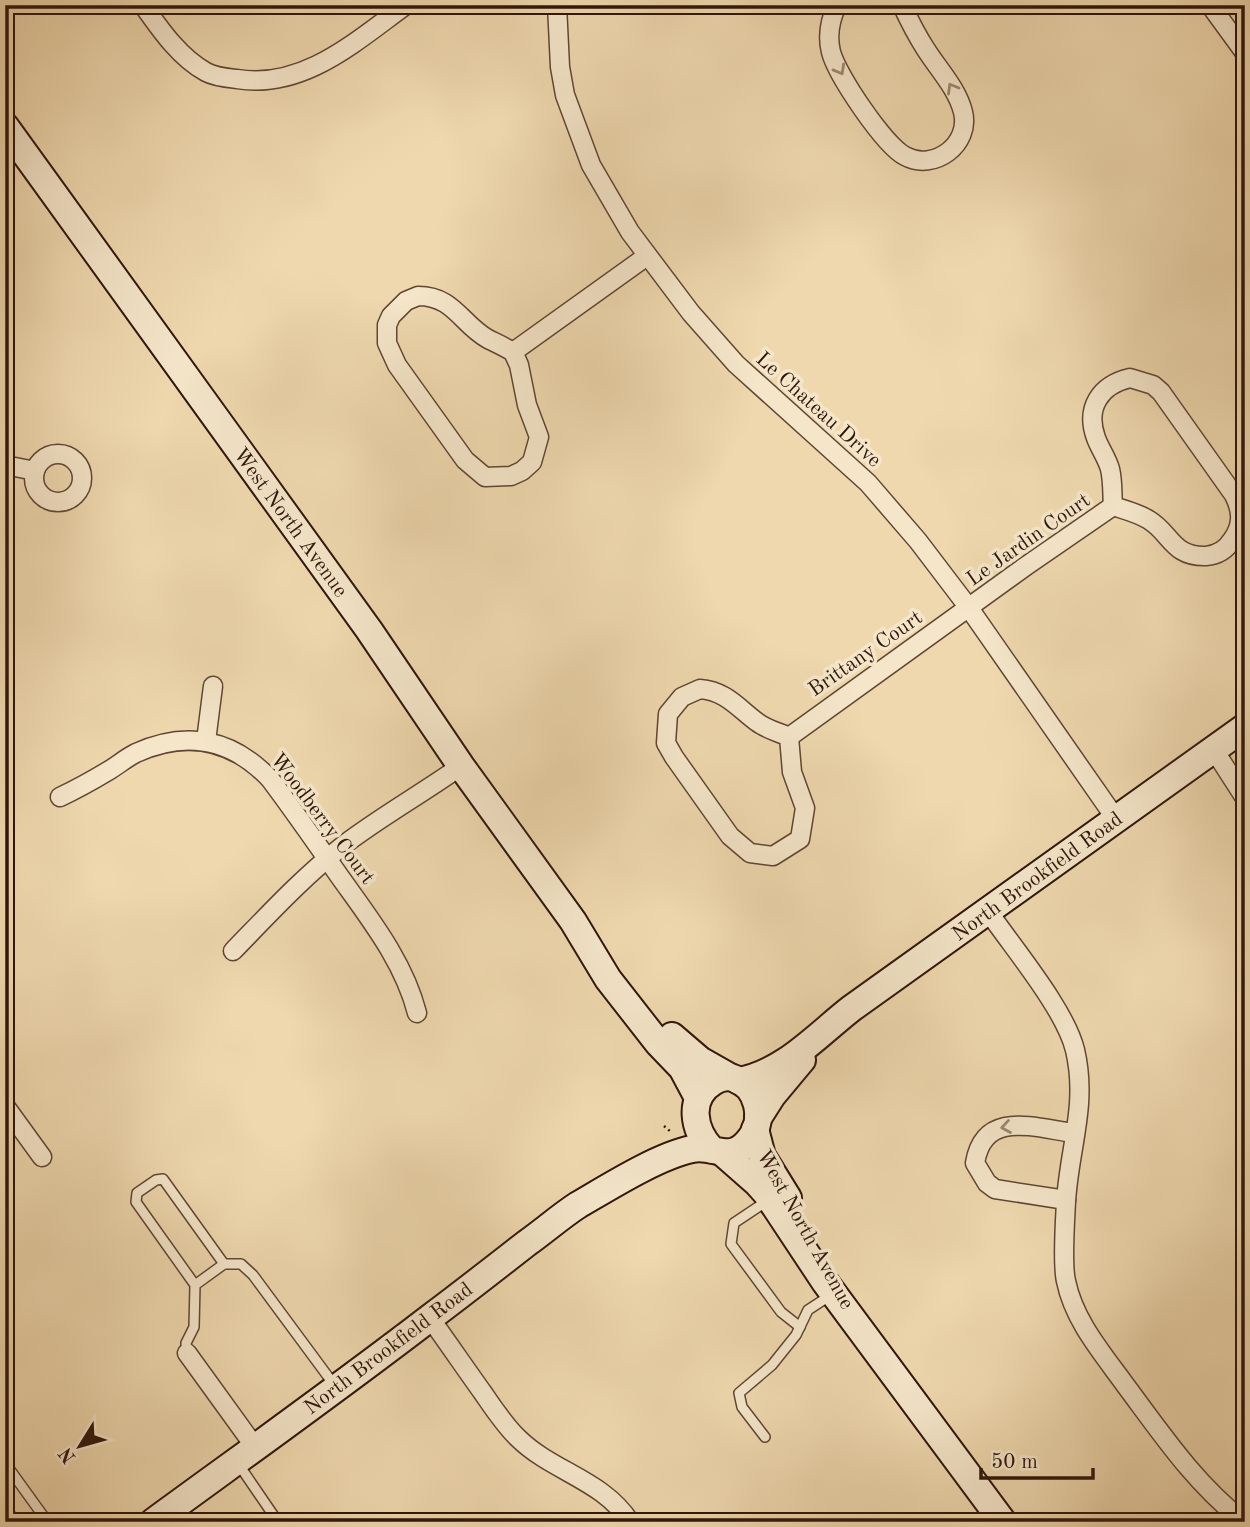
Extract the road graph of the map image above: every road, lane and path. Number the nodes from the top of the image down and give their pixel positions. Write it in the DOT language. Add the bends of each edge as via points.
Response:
graph roads {
  1 [pos="143,5"];
  2 [pos="406,5"];
  3 [pos="557,5"];
  4 [pos="837,5"];
  5 [pos="902,5"];
  6 [pos="1210,5"];
  7 [pos="1245,53"];
  8 [pos="11,75"];
  9 [pos="5,79"];
  10 [pos="5,126"];
  11 [pos="647,257"];
  12 [pos="513,352"];
  13 [pos="5,465"];
  14 [pos="35,471"];
  15 [pos="1113,506"];
  16 [pos="969,608"];
  17 [pos="213,686"];
  18 [pos="1245,727"];
  19 [pos="789,737"];
  20 [pos="206,741"];
  21 [pos="1213,750"];
  22 [pos="461,766"];
  23 [pos="60,797"];
  24 [pos="1245,798"];
  25 [pos="1116,819"];
  26 [pos="327,859"];
  27 [pos="988,911"];
  28 [pos="573,921"];
  29 [pos="233,951"];
  30 [pos="417,1013"];
  31 [pos="830,1026"];
  32 [pos="735,1079"];
  33 [pos="696,1103"];
  34 [pos="5,1106"];
  35 [pos="757,1123"];
  36 [pos="1074,1133"];
  37 [pos="718,1152"];
  38 [pos="42,1157"];
  39 [pos="625,1179"];
  40 [pos="770,1199"];
  41 [pos="1066,1200"];
  42 [pos="224,1264"];
  43 [pos="195,1285"];
  44 [pos="833,1294"];
  45 [pos="430,1318"];
  46 [pos="800,1327"];
  47 [pos="860,1328"];
  48 [pos="187,1353"];
  49 [pos="336,1388"];
  50 [pos="765,1437"];
  51 [pos="246,1454"];
  52 [pos="5,1463"];
  53 [pos="5,1508"];
  54 [pos="16,1522"];
  55 [pos="43,1522"];
  56 [pos="153,1522"];
  57 [pos="278,1522"];
  58 [pos="630,1522"];
  59 [pos="1003,1522"];
  60 [pos="1244,1522"];
  1 -- 2 [label="street" via="190,61 208,73 251,82 299,74 322,63"];
  3 -- 11 [label="street, Le Chateau Drive" via="565,96 578,134 601,186"];
  4 -- 5 [label="street, one-way" via="829,39 836,65 893,147 917,161 929,160 954,148 965,123 953,89"];
  6 -- 7 [label="street"];
  8 -- 9 [label="path"];
  10 -- 22 [label="main road, West North Avenue" via="369,630"];
  11 -- 12 [label="street"];
  11 -- 16 [label="street, Le Chateau Drive" via="736,364 868,483"];
  12 -- 12 [label="street" via="488,339 451,305 429,296 406,301 387,325 387,343 397,365 465,460 485,477 512,477 522,471 532,462 539,437"];
  13 -- 14 [label="street"];
  15 -- 15 [label="street, Le Jardin Court" via="1151,520 1180,550 1194,555 1221,552 1237,532 1241,518 1234,495 1161,392 1130,378 1108,387 1092,413 1112,479"];
  15 -- 16 [label="street, Le Jardin Court"];
  16 -- 19 [label="street, Brittany Court"];
  16 -- 25 [label="street, Le Chateau Drive"];
  17 -- 20 [label="street"];
  18 -- 21 [label="main road, North Brookfield Road"];
  19 -- 19 [label="street" via="760,724 714,690 700,689 682,697 668,714 666,743 730,836 750,853 773,856 800,839 805,808 792,772"];
  20 -- 23 [label="street, Woodberry Court" via="160,744"];
  20 -- 26 [label="street, Woodberry Court" via="254,762"];
  21 -- 24 [label="street"];
  21 -- 25 [label="main road, North Brookfield Road"];
  22 -- 26 [label="street"];
  22 -- 28 [label="main road, West North Avenue"];
  25 -- 27 [label="main road, North Brookfield Road"];
  26 -- 29 [label="street"];
  26 -- 30 [label="street, Woodberry Court" via="399,965"];
  27 -- 31 [label="main road, North Brookfield Road"];
  27 -- 36 [label="street" via="1071,1037 1080,1087"];
  28 -- 32 [label="main road, West North Avenue" via="674,1038 700,1060"];
  28 -- 33 [label="main road, West North Avenue" via="608,979 682,1068"];
  31 -- 32 [label="main road, North Brookfield Road" via="762,1075"];
  31 -- 35 [label="main road, North Brookfield Road" via="772,1096"];
  32 -- 33 [label="main road" via="716,1079"];
  32 -- 35 [label="main road" via="755,1099"];
  33 -- 37 [label="main road" via="700,1134"];
  33 -- 39 [label="main road, North Brookfield Road" via="670,1142"];
  34 -- 38 [label="street"];
  35 -- 37 [label="main road" via="738,1150"];
  35 -- 47 [label="main road, West North Avenue" via="762,1156 815,1241"];
  36 -- 41 [label="street"];
  36 -- 41 [label="street, one-way" via="1002,1127 982,1138 975,1163 995,1189"];
  37 -- 39 [label="main road, North Brookfield Road" via="699,1147 687,1150"];
  37 -- 40 [label="main road, West North Avenue"];
  39 -- 45 [label="main road, North Brookfield Road" via="575,1207"];
  40 -- 44 [label="main road, West North Avenue"];
  40 -- 46 [label="lane" via="734,1223 731,1244 781,1312"];
  41 -- 60 [label="street" via="1065,1280 1076,1311 1182,1463"];
  42 -- 43 [label="lane"];
  42 -- 43 [label="lane" via="163,1180 156,1180 137,1194 136,1202"];
  42 -- 49 [label="lane" via="241,1264 253,1275"];
  43 -- 48 [label="lane" via="194,1327 186,1343"];
  44 -- 46 [label="lane" via="808,1310"];
  44 -- 47 [label="main road, West North Avenue"];
  45 -- 49 [label="main road, North Brookfield Road"];
  45 -- 58 [label="street" via="519,1440 601,1490"];
  46 -- 50 [label="lane" via="772,1365 739,1393 743,1407"];
  47 -- 59 [label="main road, West North Avenue"];
  48 -- 51 [label="street"];
  49 -- 51 [label="main road, North Brookfield Road"];
  51 -- 56 [label="main road, North Brookfield Road"];
  51 -- 57 [label="lane"];
  52 -- 55 [label="lane" via="44,1517"];
  53 -- 54 [label="lane"];
}
